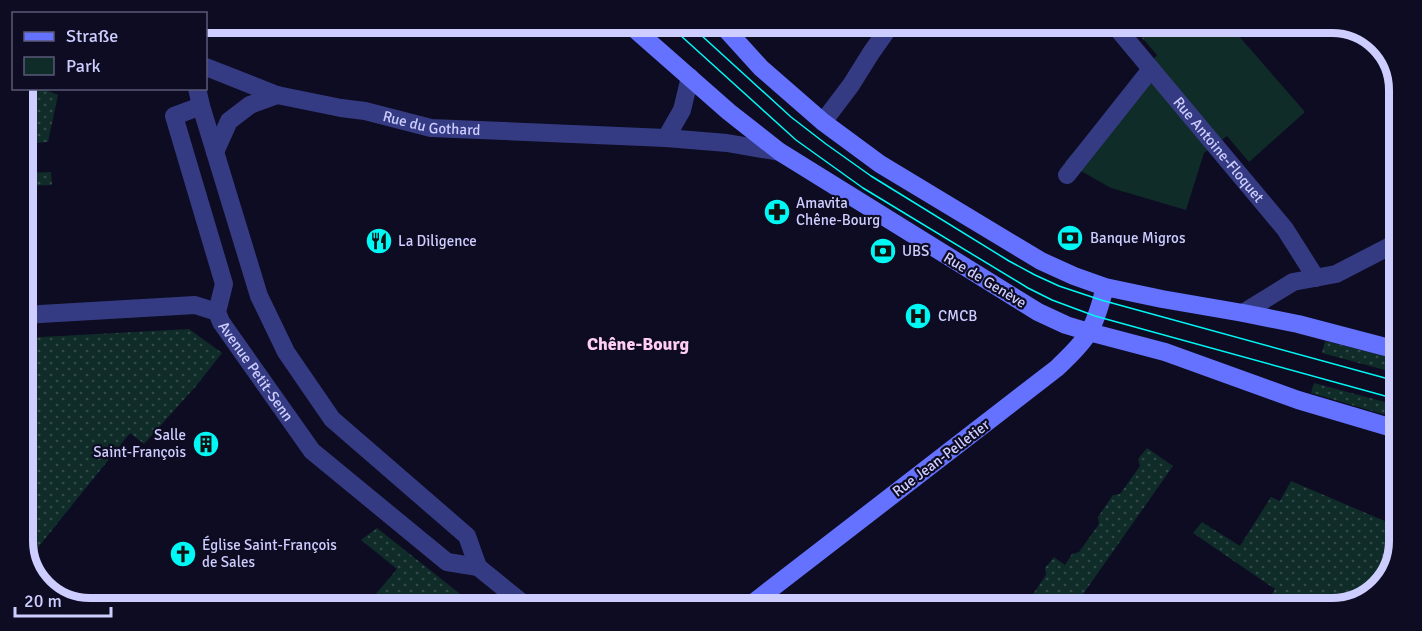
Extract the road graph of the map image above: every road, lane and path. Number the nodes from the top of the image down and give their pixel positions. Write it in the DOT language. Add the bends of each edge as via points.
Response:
graph roads {
  1 [pos="639,33"];
  2 [pos="729,33"];
  3 [pos="885,33"];
  4 [pos="1121,33"];
  5 [pos="207,67"];
  6 [pos="1151,69"];
  7 [pos="690,77"];
  8 [pos="277,95"];
  9 [pos="199,97"];
  10 [pos="823,122"];
  11 [pos="666,138"];
  12 [pos="215,152"];
  13 [pos="780,152"];
  14 [pos="1067,175"];
  15 [pos="1389,247"];
  16 [pos="1316,278"];
  17 [pos="1105,286"];
  18 [pos="217,312"];
  19 [pos="1243,313"];
  20 [pos="33,314"];
  21 [pos="1089,332"];
  22 [pos="1389,348"];
  23 [pos="1389,427"];
  24 [pos="478,567"];
  25 [pos="516,598"];
  26 [pos="759,598"];
  1 -- 7 [label="main road, Rue de Genève"];
  2 -- 10 [label="main road" via="761,68"];
  3 -- 10 [label="street"];
  4 -- 6 [label="street, Rue Antoine-Floquet"];
  5 -- 8 [label="street, Rue du Gothard"];
  6 -- 14 [label="street"];
  6 -- 16 [label="street, Rue Antoine-Floquet" via="1285,229"];
  7 -- 11 [label="street" via="682,110"];
  7 -- 13 [label="main road, Rue de Genève"];
  8 -- 11 [label="street, Rue du Gothard" via="431,128"];
  8 -- 12 [label="street" via="250,105 229,121"];
  9 -- 12 [label="street, Avenue Petit-Senn"];
  9 -- 18 [label="street, Avenue Petit-Senn" via="174,116 224,284"];
  10 -- 17 [label="main road" via="880,164 1041,261"];
  11 -- 13 [label="street, Rue du Gothard"];
  12 -- 24 [label="street, Avenue Petit-Senn" via="259,296 286,352 332,419 467,536"];
  13 -- 21 [label="main road, Rue de Genève" via="1038,312"];
  15 -- 16 [label="street" via="1336,274"];
  16 -- 19 [label="street" via="1293,282"];
  17 -- 19 [label="main road"];
  17 -- 21 [label="main road, Rue Jean-Pelletier"];
  18 -- 20 [label="street" via="195,305"];
  18 -- 24 [label="street, Avenue Petit-Senn" via="312,452 447,562"];
  19 -- 22 [label="main road"];
  21 -- 23 [label="main road, Rue de Genève" via="1166,352 1278,393"];
  21 -- 26 [label="main road, Rue Jean-Pelletier" via="1057,368"];
  24 -- 25 [label="street, Avenue Petit-Senn"];
}
